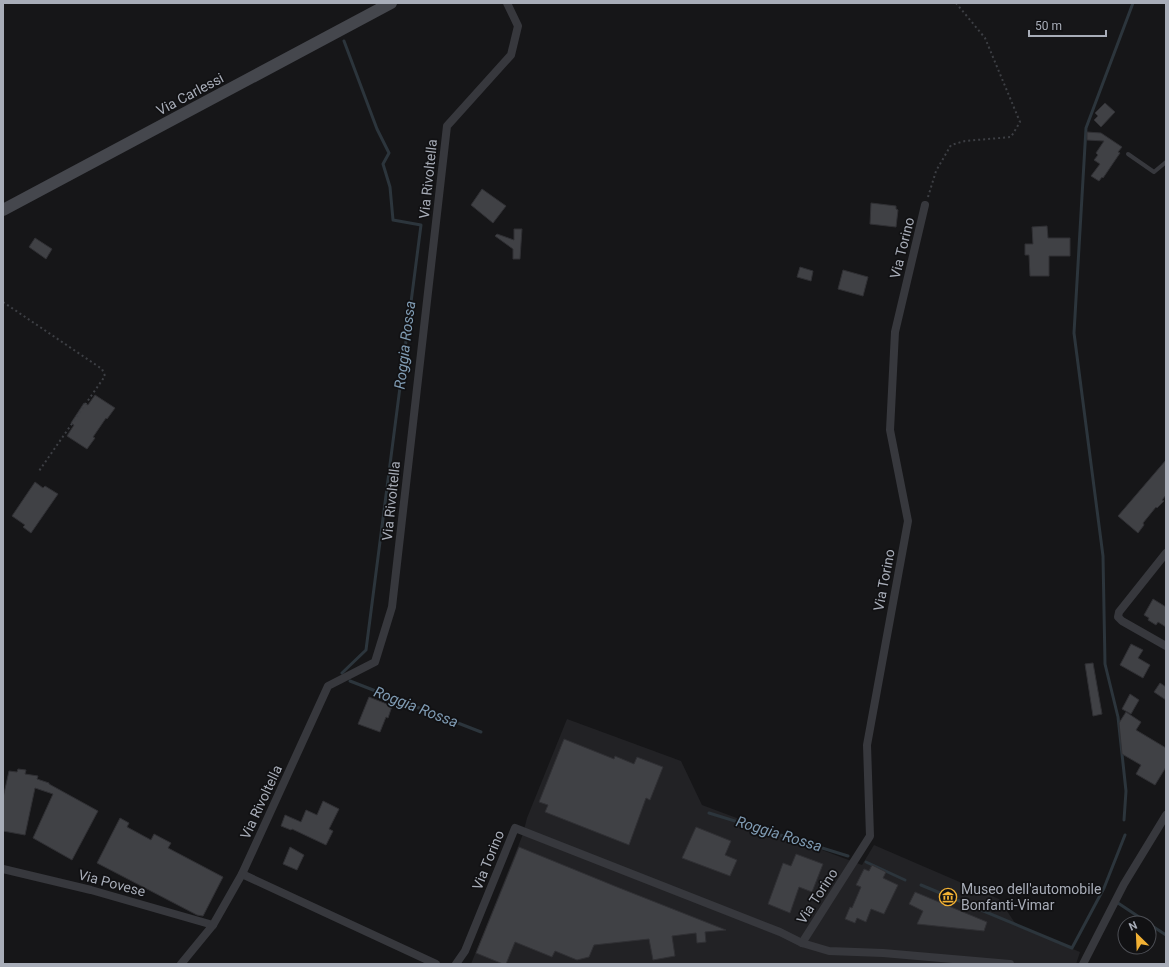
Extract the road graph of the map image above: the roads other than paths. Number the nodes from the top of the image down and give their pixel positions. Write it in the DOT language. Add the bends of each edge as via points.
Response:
graph roads {
  1 [pos="391,3"];
  2 [pos="507,3"];
  3 [pos="1128,154"];
  4 [pos="1166,162"];
  5 [pos="925,205"];
  6 [pos="3,210"];
  7 [pos="1166,553"];
  8 [pos="1166,646"];
  9 [pos="1166,814"];
  10 [pos="3,870"];
  11 [pos="242,874"];
  12 [pos="213,925"];
  13 [pos="802,943"];
  14 [pos="181,964"];
  15 [pos="436,964"];
  16 [pos="456,964"];
  17 [pos="1010,964"];
  18 [pos="1083,964"];
  1 -- 6 [label="main road, Via Carlessi"];
  2 -- 11 [label="street, Via Rivoltella" via="518,26 511,55 447,126 392,607 375,662 328,686"];
  3 -- 4 [label="lane" via="1154,172"];
  5 -- 13 [label="street, Via Torino" via="895,332 890,430 908,521 866,745 870,836"];
  7 -- 8 [label="street" via="1119,612 1118,617 1122,622"];
  9 -- 18 [label="street" via="1124,884"];
  10 -- 12 [label="street, Via Povese" via="91,890"];
  11 -- 12 [label="street, Via Rivoltella"];
  11 -- 15 [label="street"];
  12 -- 14 [label="street, Via Rivoltella"];
  13 -- 16 [label="street, Via Torino" via="780,932 515,828 465,951"];
  13 -- 17 [label="street, Via Torino" via="829,951"];
}
